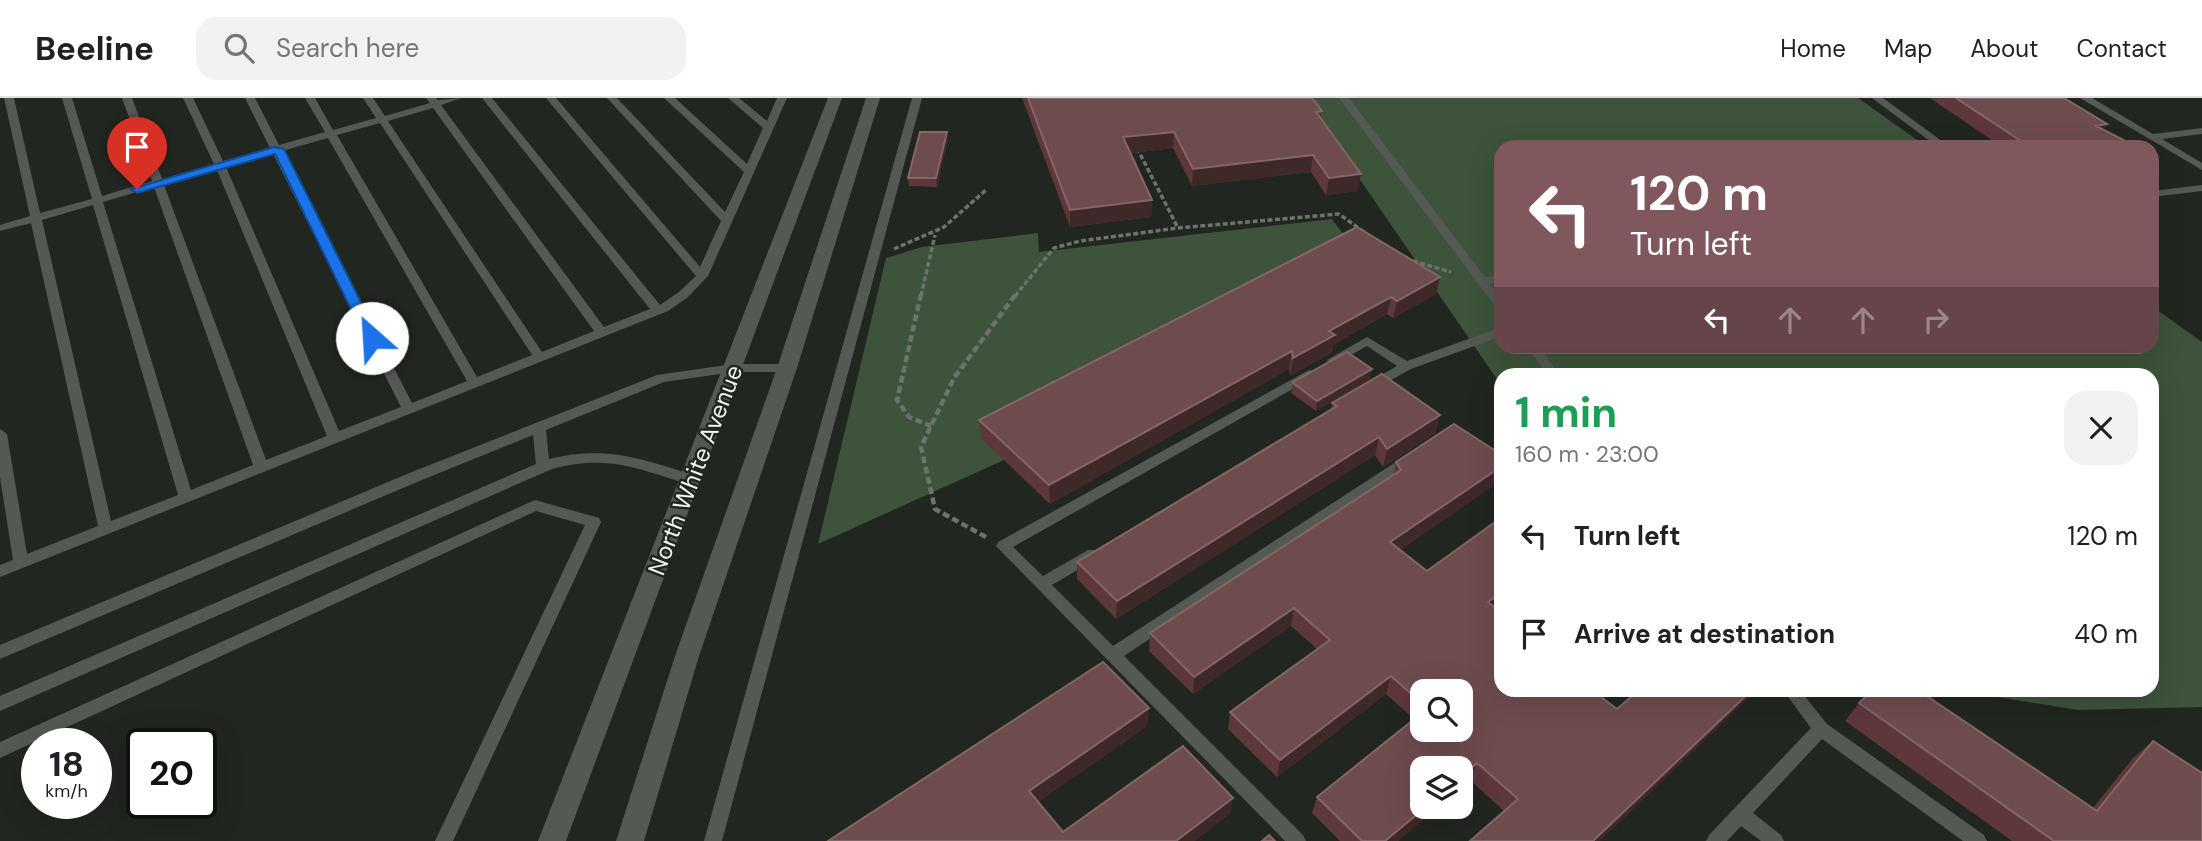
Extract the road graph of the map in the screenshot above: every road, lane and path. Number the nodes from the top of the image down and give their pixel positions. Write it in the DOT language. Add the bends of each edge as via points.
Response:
graph roads {
  1 [pos="9,98"];
  2 [pos="67,98"];
  3 [pos="127,98"];
  4 [pos="188,98"];
  5 [pos="250,98"];
  6 [pos="310,98"];
  7 [pos="368,98"];
  8 [pos="457,98"];
  9 [pos="487,98"];
  10 [pos="551,98"];
  11 [pos="612,98"];
  12 [pos="669,98"];
  13 [pos="733,98"];
  14 [pos="782,98"];
  15 [pos="835,98"];
  16 [pos="873,98"];
  17 [pos="916,98"];
  18 [pos="1344,98"];
  19 [pos="1877,98"];
  20 [pos="2085,98"];
  21 [pos="433,101"];
  22 [pos="382,119"];
  23 [pos="768,128"];
  24 [pos="2202,131"];
  25 [pos="331,134"];
  26 [pos="2152,137"];
  27 [pos="1935,140"];
  28 [pos="2157,140"];
  29 [pos="2159,141"];
  30 [pos="1135,145"];
  31 [pos="278,149"];
  32 [pos="220,165"];
  33 [pos="2202,167"];
  34 [pos="749,171"];
  35 [pos="157,184"];
  36 [pos="2202,188"];
  37 [pos="986,190"];
  38 [pos="2159,193"];
  39 [pos="98,201"];
  40 [pos="37,218"];
  41 [pos="727,220"];
  42 [pos="0,228"];
  43 [pos="1178,228"];
  44 [pos="934,235"];
  45 [pos="1370,236"];
  46 [pos="873,256"];
  47 [pos="1401,258"];
  48 [pos="702,276"];
  49 [pos="1494,280"];
  50 [pos="1482,281"];
  51 [pos="1494,297"];
  52 [pos="657,310"];
  53 [pos="601,332"];
  54 [pos="1494,334"];
  55 [pos="539,356"];
  56 [pos="1406,366"];
  57 [pos="734,368"];
  58 [pos="787,368"];
  59 [pos="474,383"];
  60 [pos="1360,394"];
  61 [pos="408,409"];
  62 [pos="931,426"];
  63 [pos="539,427"];
  64 [pos="0,434"];
  65 [pos="335,438"];
  66 [pos="1426,448"];
  67 [pos="261,467"];
  68 [pos="543,467"];
  69 [pos="691,480"];
  70 [pos="186,497"];
  71 [pos="106,528"];
  72 [pos="1003,546"];
  73 [pos="1101,549"];
  74 [pos="21,563"];
  75 [pos="0,571"];
  76 [pos="1042,584"];
  77 [pos="0,652"];
  78 [pos="1113,655"];
  79 [pos="1796,697"];
  80 [pos="0,704"];
  81 [pos="1821,729"];
  82 [pos="0,750"];
  83 [pos="1740,814"];
  84 [pos="444,841"];
  85 [pos="552,841"];
  86 [pos="630,841"];
  87 [pos="713,841"];
  88 [pos="1297,841"];
  89 [pos="1715,841"];
  90 [pos="1775,841"];
  91 [pos="1978,841"];
  1 -- 40 [label="lane"];
  2 -- 39 [label="lane"];
  3 -- 35 [label="lane"];
  4 -- 32 [label="lane"];
  5 -- 31 [label="lane"];
  6 -- 25 [label="lane"];
  7 -- 22 [label="lane"];
  8 -- 21 [label="lane"];
  9 -- 52 [label="lane"];
  10 -- 48 [label="lane"];
  11 -- 41 [label="lane"];
  12 -- 34 [label="lane"];
  13 -- 23 [label="lane"];
  14 -- 23 [label="lane"];
  15 -- 57 [label="main road, North White Avenue"];
  16 -- 58 [label="main road, North White Avenue"];
  17 -- 46 [label="lane"];
  18 -- 50 [label="lane"];
  19 -- 27 [label="lane"];
  20 -- 26 [label="lane"];
  21 -- 22 [label="lane"];
  21 -- 53 [label="lane"];
  22 -- 25 [label="lane"];
  22 -- 55 [label="lane"];
  23 -- 34 [label="lane"];
  24 -- 26 [label="lane"];
  25 -- 31 [label="lane"];
  25 -- 59 [label="lane"];
  26 -- 28 [label="lane"];
  29 -- 33 [label="lane"];
  30 -- 43 [label="path"];
  31 -- 32 [label="lane"];
  31 -- 61 [label="lane"];
  32 -- 35 [label="lane"];
  32 -- 65 [label="lane"];
  34 -- 41 [label="lane"];
  35 -- 39 [label="lane"];
  35 -- 67 [label="lane"];
  36 -- 38 [label="lane"];
  37 -- 44 [label="path"];
  39 -- 40 [label="lane"];
  39 -- 70 [label="lane"];
  40 -- 42 [label="lane"];
  40 -- 71 [label="lane"];
  41 -- 48 [label="lane"];
  43 -- 45 [label="path" via="1339,214"];
  43 -- 62 [label="path" via="1054,248 954,378"];
  44 -- 46 [label="path"];
  44 -- 62 [label="path" via="897,400 909,417"];
  46 -- 87 [label="lane"];
  47 -- 50 [label="path"];
  48 -- 52 [label="lane" via="683,295"];
  49 -- 50 [label="lane"];
  50 -- 51 [label="lane"];
  52 -- 53 [label="lane"];
  53 -- 55 [label="lane"];
  54 -- 56 [label="lane"];
  55 -- 59 [label="lane"];
  56 -- 60 [label="lane" via="1388,383"];
  56 -- 72 [label="lane" via="1367,341"];
  57 -- 58 [label="lane"];
  57 -- 63 [label="lane" via="662,378"];
  57 -- 69 [label="main road, North White Avenue"];
  58 -- 86 [label="main road, North White Avenue" via="687,656"];
  59 -- 61 [label="lane"];
  61 -- 65 [label="lane"];
  62 -- 72 [label="path" via="921,447 935,509"];
  63 -- 68 [label="lane"];
  63 -- 77 [label="lane"];
  64 -- 74 [label="lane"];
  65 -- 67 [label="lane"];
  66 -- 78 [label="lane"];
  67 -- 70 [label="lane"];
  68 -- 69 [label="lane" via="577,456 608,455"];
  68 -- 80 [label="lane"];
  69 -- 85 [label="main road, North White Avenue"];
  70 -- 71 [label="lane"];
  71 -- 74 [label="lane"];
  72 -- 76 [label="lane"];
  73 -- 76 [label="lane"];
  74 -- 75 [label="lane"];
  76 -- 78 [label="lane"];
  78 -- 88 [label="lane"];
  79 -- 81 [label="lane"];
  81 -- 83 [label="lane"];
  81 -- 91 [label="lane"];
  82 -- 84 [label="lane" via="535,505 594,522"];
  83 -- 89 [label="lane"];
  83 -- 90 [label="lane"];
}
